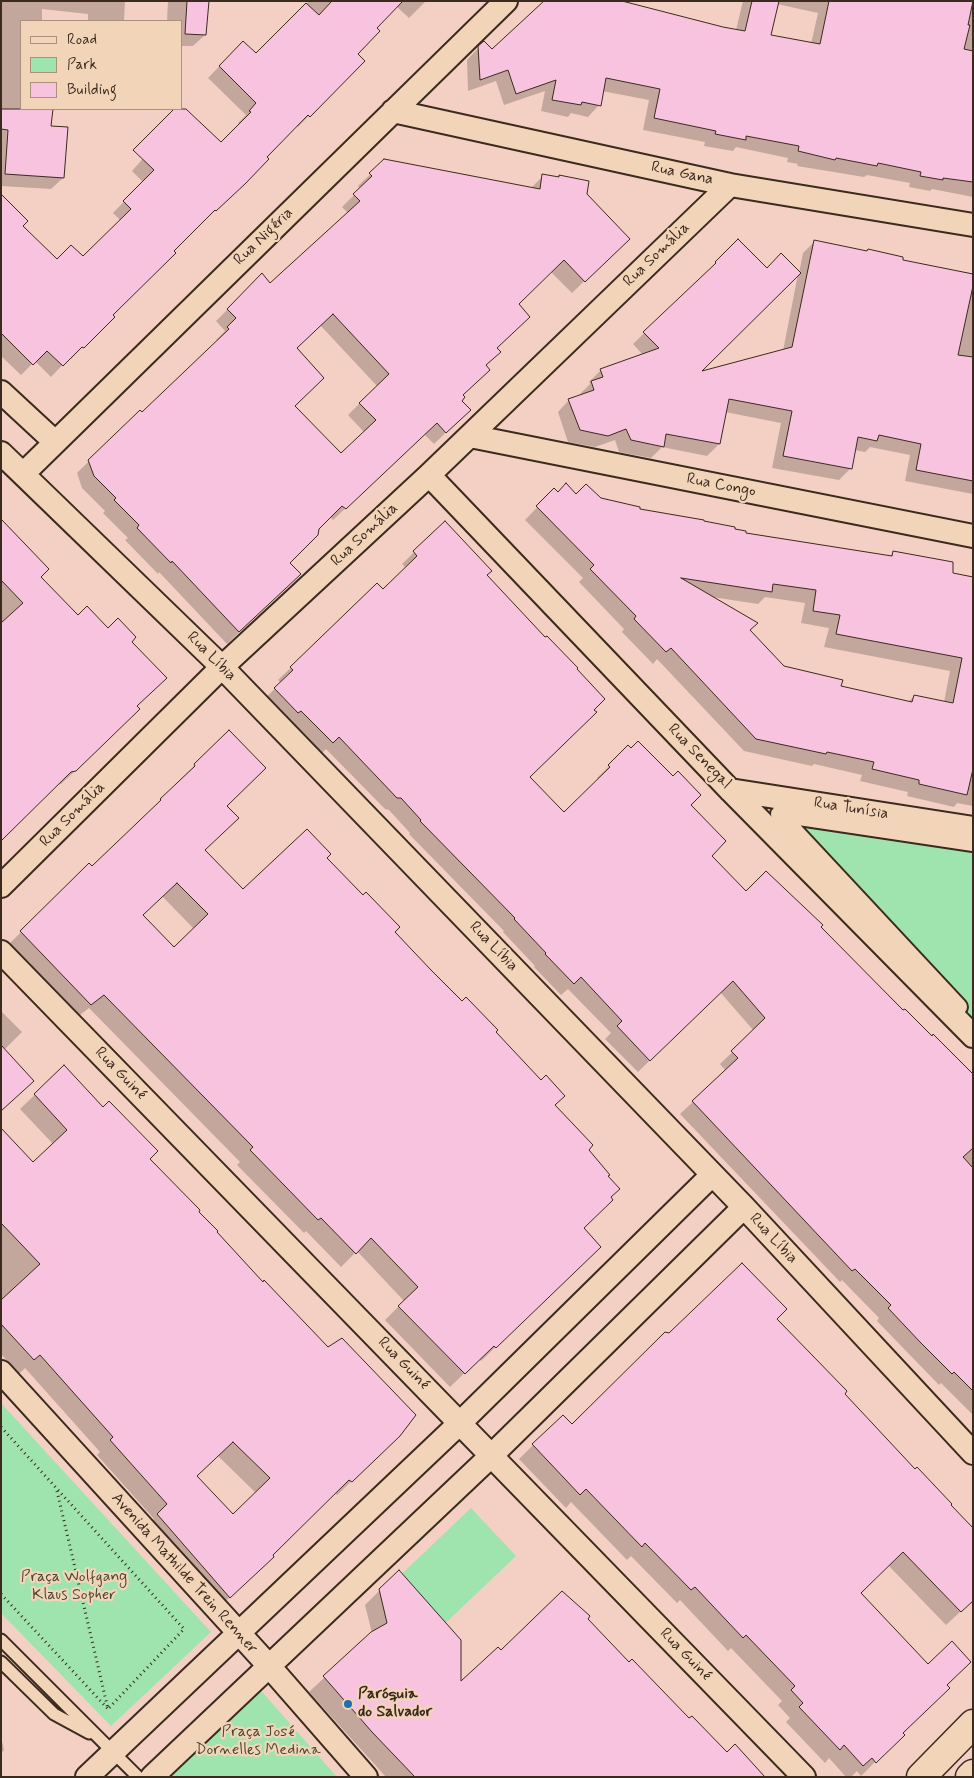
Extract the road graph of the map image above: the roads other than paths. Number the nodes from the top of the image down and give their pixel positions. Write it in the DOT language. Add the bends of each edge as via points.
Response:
graph roads {
  1 [pos="506,1"];
  2 [pos="393,111"];
  3 [pos="730,185"];
  4 [pos="973,225"];
  5 [pos="1,392"];
  6 [pos="470,436"];
  7 [pos="55,442"];
  8 [pos="1,453"];
  9 [pos="23,474"];
  10 [pos="429,475"];
  11 [pos="973,536"];
  12 [pos="222,667"];
  13 [pos="730,790"];
  14 [pos="973,828"];
  15 [pos="973,843"];
  16 [pos="1,886"];
  17 [pos="1,952"];
  18 [pos="973,1021"];
  19 [pos="973,1036"];
  20 [pos="712,1175"];
  21 [pos="744,1207"];
  22 [pos="1,1372"];
  23 [pos="460,1423"];
  24 [pos="973,1453"];
  25 [pos="491,1456"];
  26 [pos="238,1633"];
  27 [pos="1,1640"];
  28 [pos="1,1662"];
  29 [pos="269,1666"];
  30 [pos="973,1724"];
  31 [pos="109,1747"];
  32 [pos="87,1777"];
  33 [pos="138,1777"];
  34 [pos="152,1777"];
  35 [pos="366,1777"];
  36 [pos="804,1777"];
  37 [pos="921,1777"];
  1 -- 2 [label="street, Rua Nigéria"];
  2 -- 3 [label="street, Rua Gana"];
  2 -- 7 [label="street, Rua Nigéria"];
  3 -- 4 [label="street, Rua Gana"];
  3 -- 6 [label="street, Rua Somália"];
  5 -- 7 [label="street"];
  6 -- 10 [label="street, Rua Somália"];
  6 -- 11 [label="street, Rua Congo"];
  7 -- 9 [label="street, Rua Nigéria"];
  8 -- 9 [label="street, Rua Líbia"];
  9 -- 12 [label="street, Rua Líbia"];
  10 -- 12 [label="street, Rua Somália"];
  10 -- 13 [label="street, Rua Senegal"];
  12 -- 16 [label="street, Rua Somália"];
  12 -- 20 [label="street, Rua Líbia"];
  13 -- 14 [label="street, Rua Tunísia"];
  13 -- 19 [label="street, Rua Senegal"];
  15 -- 18 [label="street" via="779,814"];
  17 -- 23 [label="street, Rua Guiné"];
  20 -- 21 [label="street, Rua Líbia"];
  20 -- 23 [label="street"];
  21 -- 24 [label="street, Rua Líbia"];
  21 -- 25 [label="street"];
  22 -- 26 [label="street, Avenida Mathilde Trein Renner"];
  23 -- 25 [label="street, Rua Guiné"];
  23 -- 26 [label="street"];
  25 -- 29 [label="street"];
  25 -- 36 [label="street, Rua Guiné"];
  26 -- 29 [label="street, Avenida Mathilde Trein Renner"];
  26 -- 31 [label="street"];
  27 -- 31 [label="lane"];
  28 -- 31 [label="lane" via="54,1714"];
  29 -- 34 [label="street"];
  29 -- 35 [label="street, Avenida Mathilde Trein Renner"];
  30 -- 37 [label="street"];
  31 -- 32 [label="street"];
  31 -- 33 [label="lane"];
}
